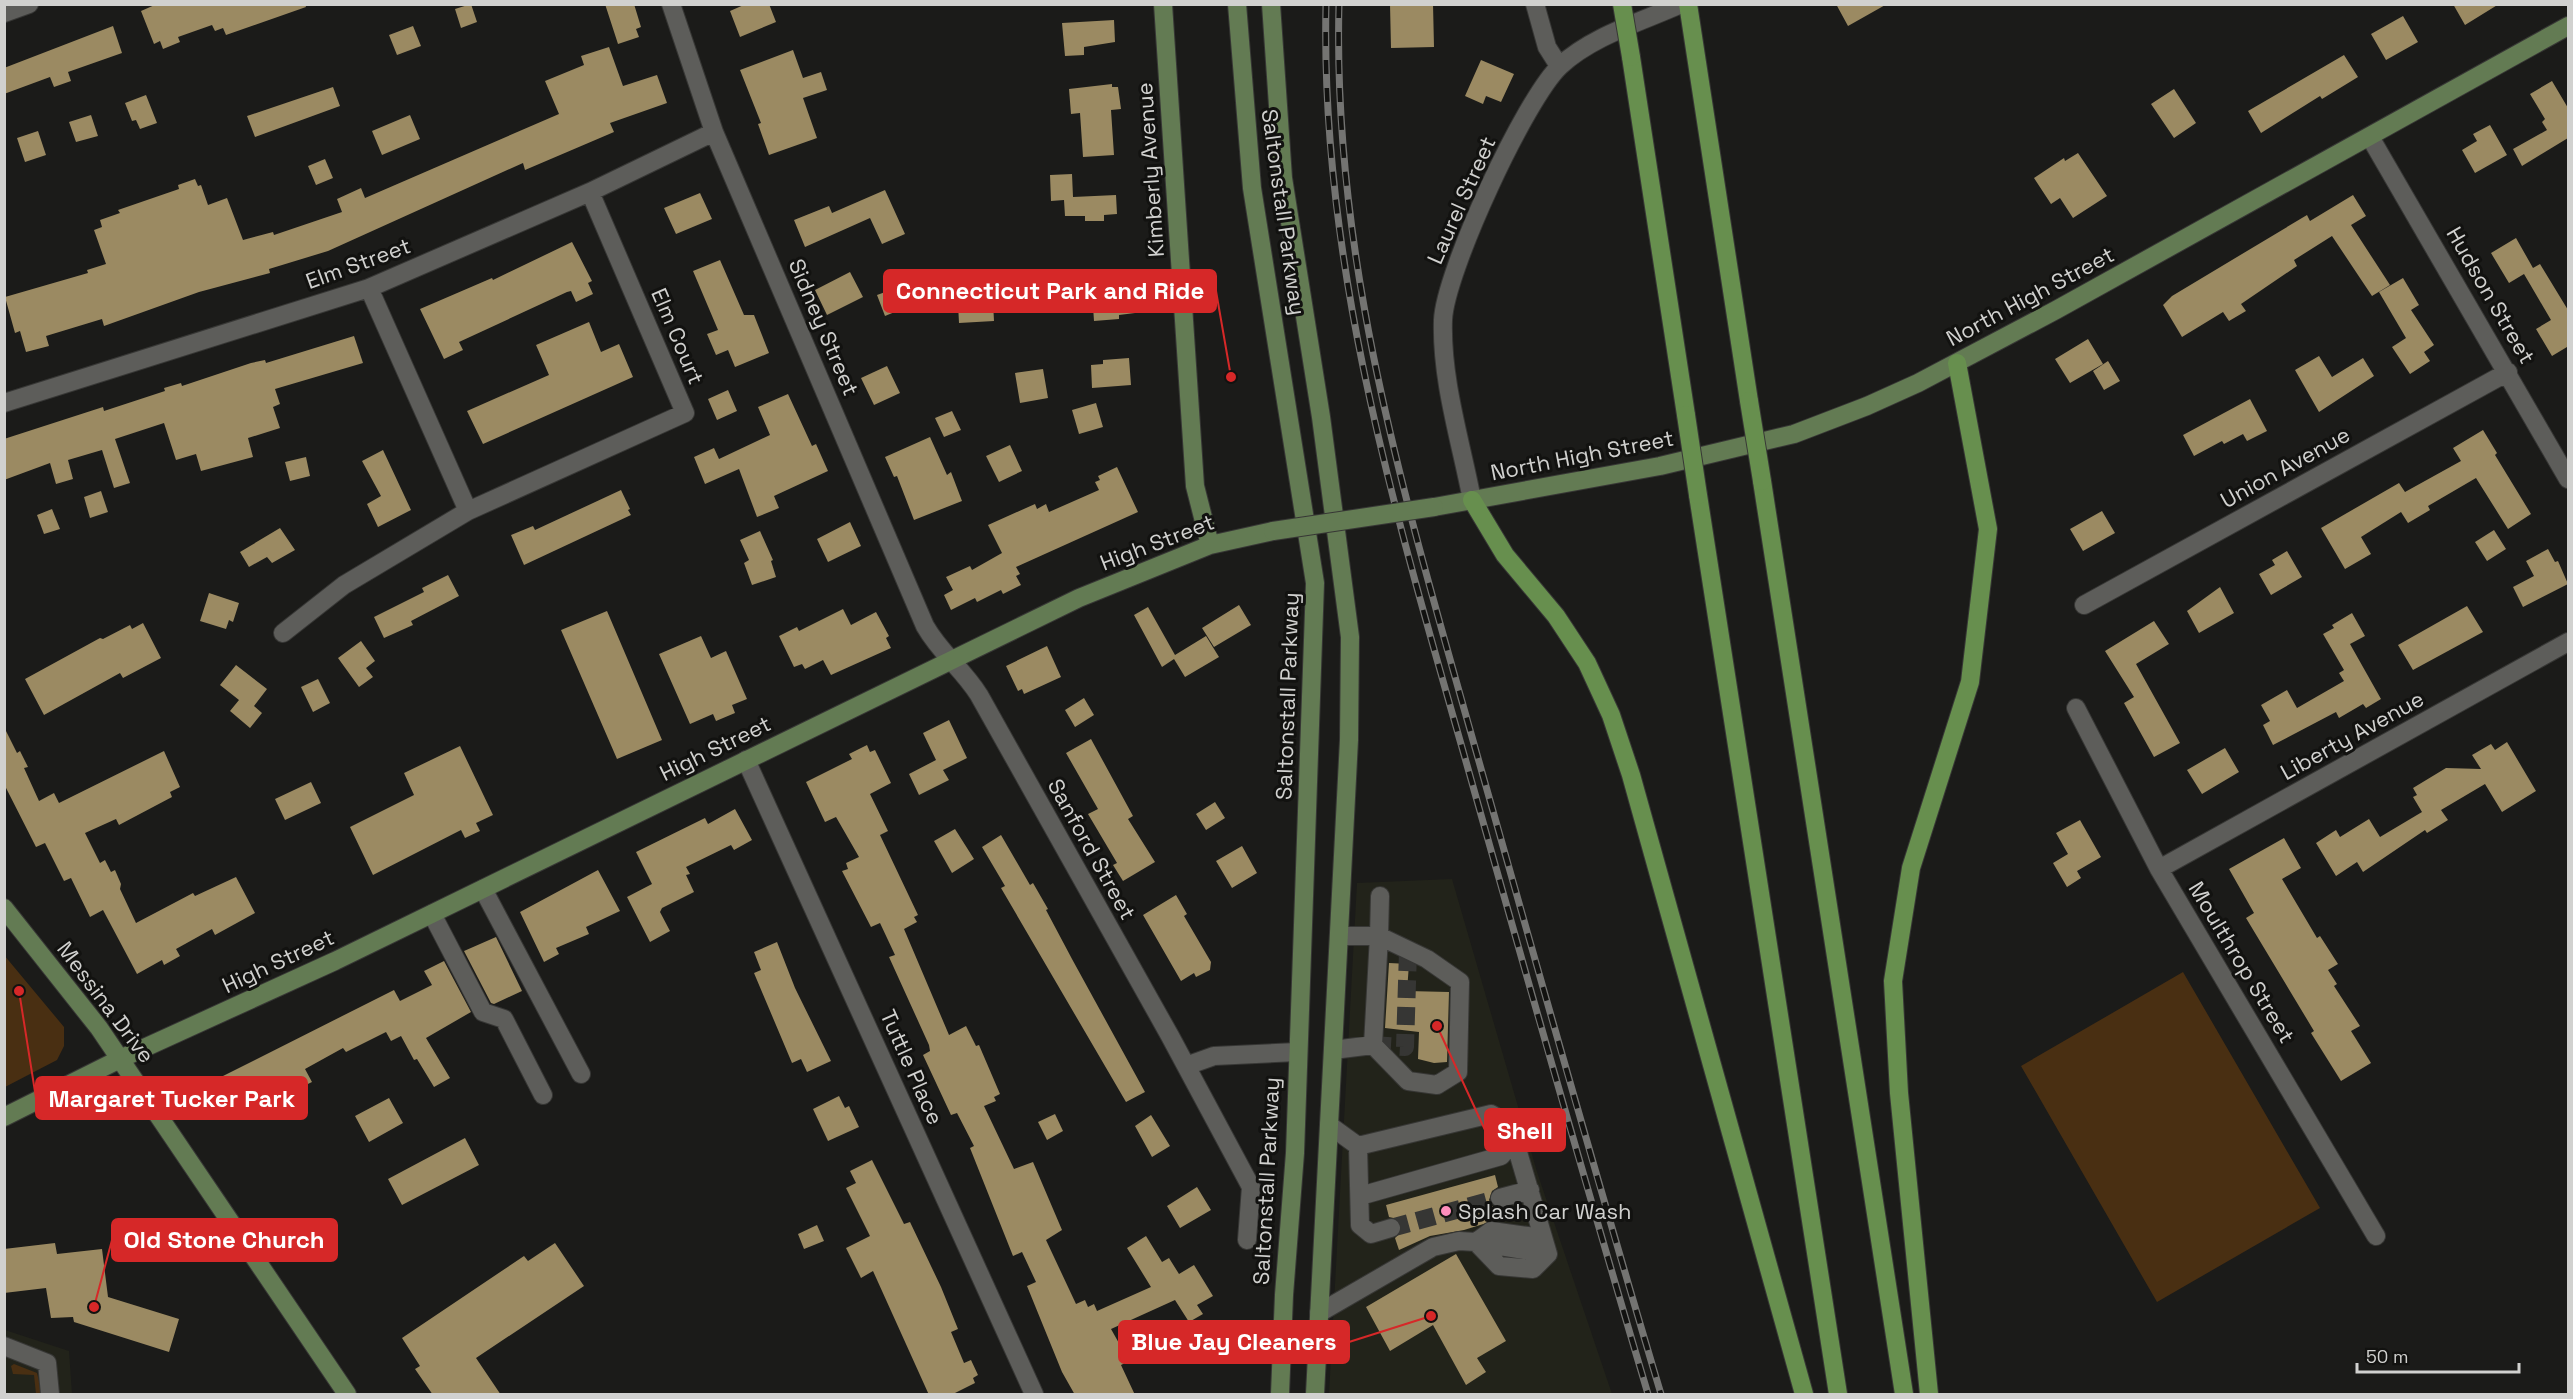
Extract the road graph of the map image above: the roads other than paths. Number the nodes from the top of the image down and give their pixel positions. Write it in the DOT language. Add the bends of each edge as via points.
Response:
graph roads {
  1 [pos="29,4"];
  2 [pos="671,4"];
  3 [pos="1163,4"];
  4 [pos="1237,4"];
  5 [pos="1271,4"];
  6 [pos="1535,4"];
  7 [pos="1622,4"];
  8 [pos="1681,4"];
  9 [pos="1688,4"];
  10 [pos="4,13"];
  11 [pos="2568,26"];
  12 [pos="1559,66"];
  13 [pos="714,132"];
  14 [pos="2370,137"];
  15 [pos="590,192"];
  16 [pos="369,288"];
  17 [pos="1957,363"];
  18 [pos="2508,372"];
  19 [pos="4,403"];
  20 [pos="2568,479"];
  21 [pos="1472,500"];
  22 [pos="468,511"];
  23 [pos="1210,545"];
  24 [pos="2084,605"];
  25 [pos="283,633"];
  26 [pos="2568,642"];
  27 [pos="949,660"];
  28 [pos="2076,708"];
  29 [pos="746,760"];
  30 [pos="2160,869"];
  31 [pos="483,889"];
  32 [pos="1380,896"];
  33 [pos="4,909"];
  34 [pos="432,914"];
  35 [pos="1339,936"];
  36 [pos="1380,936"];
  37 [pos="1373,1045"];
  38 [pos="1333,1050"];
  39 [pos="1297,1052"];
  40 [pos="120,1059"];
  41 [pos="1186,1066"];
  42 [pos="581,1074"];
  43 [pos="543,1095"];
  44 [pos="4,1117"];
  45 [pos="1329,1125"];
  46 [pos="1514,1140"];
  47 [pos="1358,1146"];
  48 [pos="1530,1190"];
  49 [pos="1359,1196"];
  50 [pos="1500,1198"];
  51 [pos="1391,1228"];
  52 [pos="2376,1236"];
  53 [pos="1247,1240"];
  54 [pos="1476,1242"];
  55 [pos="1548,1254"];
  56 [pos="1320,1313"];
  57 [pos="4,1346"];
  58 [pos="50,1395"];
  59 [pos="348,1395"];
  60 [pos="1034,1395"];
  61 [pos="1280,1395"];
  62 [pos="1315,1395"];
  63 [pos="1804,1395"];
  64 [pos="1838,1395"];
  65 [pos="1904,1395"];
  66 [pos="1929,1395"];
  1 -- 10 [label="street"];
  2 -- 13 [label="street, Sidney Street"];
  3 -- 23 [label="main road, Kimberly Avenue" via="1195,486"];
  4 -- 39 [label="main road, Saltonstall Parkway" via="1252,188 1316,583"];
  5 -- 35 [label="main road, Saltonstall Parkway" via="1283,178 1322,417 1350,637"];
  6 -- 12 [label="street" via="1547,47"];
  7 -- 64 [label="highway, bridge"];
  8 -- 12 [label="street, Laurel Street" via="1593,43"];
  9 -- 65 [label="highway, bridge"];
  11 -- 14 [label="main road, North High Street"];
  12 -- 21 [label="street, Laurel Street" via="1525,116 1447,293 1444,354"];
  13 -- 15 [label="street, Elm Street"];
  13 -- 27 [label="street, Sidney Street" via="925,626"];
  14 -- 17 [label="main road, North High Street"];
  14 -- 18 [label="street, Hudson Street"];
  15 -- 16 [label="street, Elm Street"];
  15 -- 22 [label="street, Elm Court" via="685,413"];
  16 -- 19 [label="street, Elm Street"];
  16 -- 22 [label="street"];
  17 -- 21 [label="main road, North High Street" via="1888,397 1794,434 1605,478"];
  17 -- 66 [label="highway" via="1988,529 1970,682 1911,868 1893,981 1899,1093"];
  18 -- 20 [label="street, Hudson Street"];
  18 -- 24 [label="street, Union Avenue"];
  21 -- 23 [label="main road, High Street, bridge" via="1273,531"];
  21 -- 63 [label="highway" via="1505,555 1573,640 1611,715"];
  22 -- 25 [label="street, Elm Court" via="344,585"];
  23 -- 27 [label="main road, High Street" via="1134,574"];
  26 -- 30 [label="street, Liberty Avenue"];
  27 -- 29 [label="main road, High Street"];
  27 -- 41 [label="street, Sanford Street" via="979,695"];
  28 -- 30 [label="street, Moulthrop Street"];
  29 -- 31 [label="main road, High Street"];
  29 -- 60 [label="street, Tuttle Place"];
  30 -- 52 [label="street, Moulthrop Street"];
  31 -- 34 [label="main road, High Street"];
  31 -- 42 [label="street"];
  32 -- 36 [label="street"];
  33 -- 40 [label="main road, Messina Drive"];
  34 -- 40 [label="main road, High Street"];
  34 -- 43 [label="street" via="483,1012 504,1019"];
  35 -- 36 [label="street"];
  35 -- 38 [label="main road, Saltonstall Parkway"];
  36 -- 37 [label="street"];
  36 -- 37 [label="street" via="1427,959 1460,982 1458,1072 1437,1085 1408,1081"];
  37 -- 38 [label="street"];
  38 -- 45 [label="main road, Saltonstall Parkway"];
  39 -- 41 [label="street" via="1214,1056"];
  39 -- 61 [label="main road, Saltonstall Parkway" via="1295,1153"];
  40 -- 44 [label="main road, High Street"];
  40 -- 59 [label="main road, Messina Drive"];
  41 -- 53 [label="street, Sanford Street" via="1251,1187"];
  45 -- 47 [label="street"];
  45 -- 56 [label="main road, Saltonstall Parkway"];
  46 -- 47 [label="street" via="1510,1125 1491,1113"];
  46 -- 48 [label="street"];
  46 -- 49 [label="street" via="1501,1156"];
  47 -- 49 [label="street"];
  48 -- 50 [label="street"];
  48 -- 55 [label="street"];
  49 -- 51 [label="street" via="1360,1225 1371,1234"];
  54 -- 55 [label="street" via="1491,1231 1528,1236"];
  54 -- 55 [label="street" via="1499,1266 1533,1269"];
  54 -- 56 [label="street" via="1433,1247"];
  56 -- 62 [label="main road, Saltonstall Parkway"];
  57 -- 58 [label="street" via="47,1363"];
}
